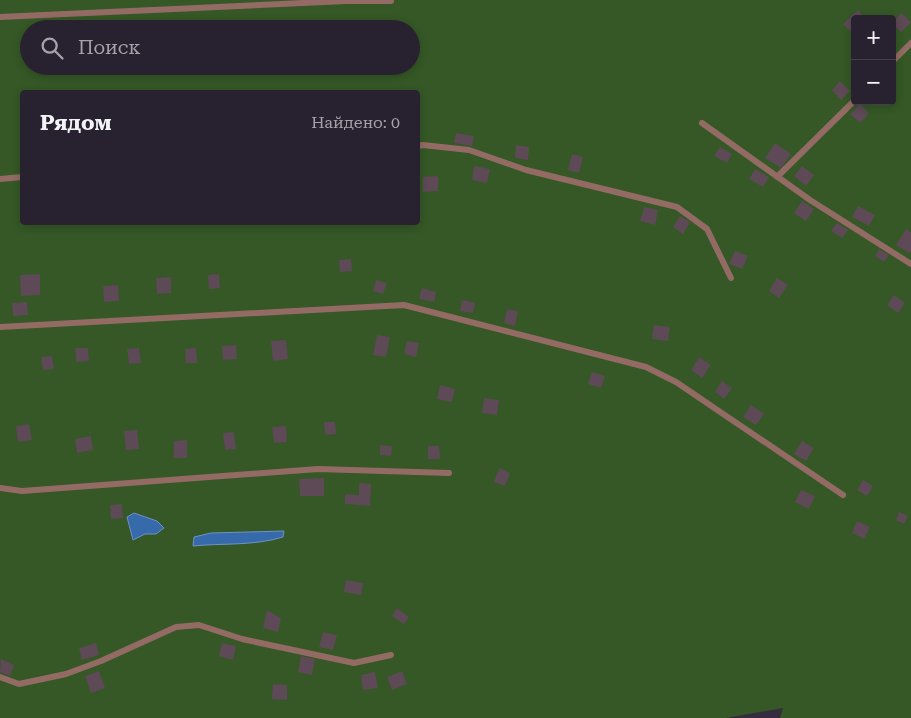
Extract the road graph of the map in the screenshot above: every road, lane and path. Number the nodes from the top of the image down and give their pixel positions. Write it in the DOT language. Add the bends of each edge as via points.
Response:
graph roads {
  1 [pos="391,1"];
  2 [pos="0,17"];
  3 [pos="910,47"];
  4 [pos="894,60"];
  5 [pos="851,104"];
  6 [pos="702,123"];
  7 [pos="420,146"];
  8 [pos="20,177"];
  9 [pos="778,177"];
  10 [pos="0,179"];
  11 [pos="911,264"];
  12 [pos="731,278"];
  13 [pos="0,327"];
  14 [pos="449,473"];
  15 [pos="0,488"];
  16 [pos="843,495"];
  17 [pos="392,656"];
  18 [pos="0,677"];
  1 -- 2 [label="lane"];
  3 -- 4 [label="lane"];
  5 -- 9 [label="lane"];
  6 -- 9 [label="lane"];
  7 -- 12 [label="lane" via="469,150 526,170 677,207 707,229"];
  8 -- 10 [label="lane"];
  9 -- 11 [label="lane"];
  13 -- 16 [label="lane" via="404,305 646,367 676,382"];
  14 -- 15 [label="lane" via="318,469 22,491"];
  17 -- 18 [label="lane" via="354,663 242,639 199,625 176,627 66,674 19,684"];
}
